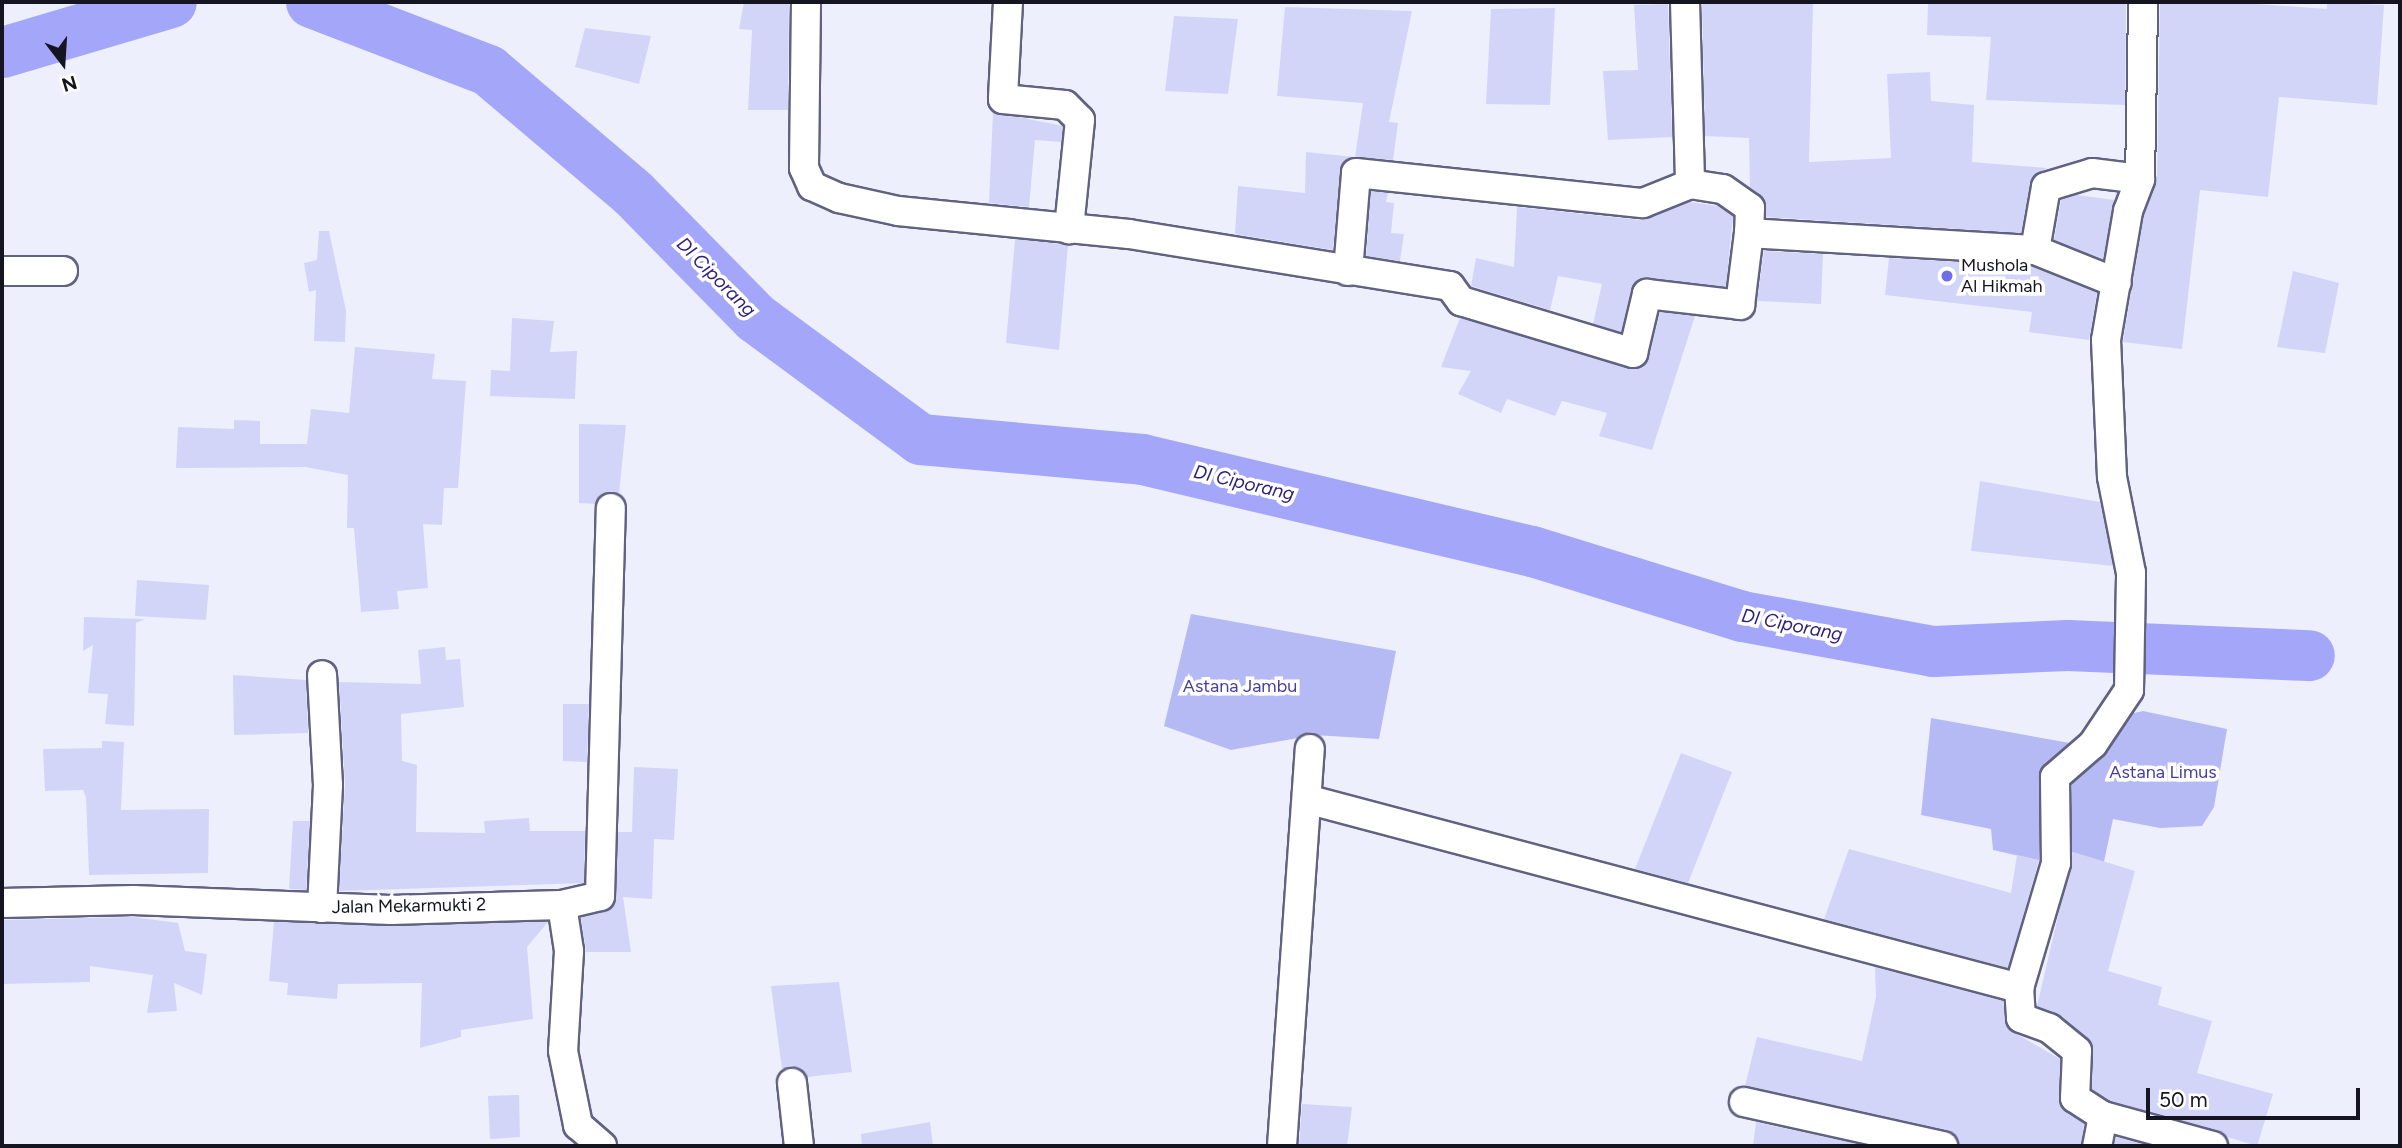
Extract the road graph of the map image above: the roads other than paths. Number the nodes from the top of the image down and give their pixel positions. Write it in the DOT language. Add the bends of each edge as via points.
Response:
graph roads {
  1 [pos="806,2"];
  2 [pos="1009,2"];
  3 [pos="1685,2"];
  4 [pos="2143,2"];
  5 [pos="2140,179"];
  6 [pos="1690,184"];
  7 [pos="1069,229"];
  8 [pos="1749,233"];
  9 [pos="2035,250"];
  10 [pos="2,271"];
  11 [pos="63,271"];
  12 [pos="1348,271"];
  13 [pos="2117,283"];
  14 [pos="611,508"];
  15 [pos="322,675"];
  16 [pos="1310,749"];
  17 [pos="1310,800"];
  18 [pos="2,903"];
  19 [pos="562,905"];
  20 [pos="322,908"];
  21 [pos="2019,988"];
  22 [pos="792,1083"];
  23 [pos="1745,1102"];
  24 [pos="2103,1116"];
  25 [pos="602,1146"];
  26 [pos="799,1146"];
  27 [pos="1282,1146"];
  28 [pos="1943,1146"];
  29 [pos="2097,1146"];
  30 [pos="2213,1146"];
  1 -- 7 [label="street" via="804,168 812,186 898,211"];
  2 -- 7 [label="street" via="1003,99 1065,105 1080,120"];
  3 -- 6 [label="street"];
  4 -- 5 [label="street"];
  5 -- 9 [label="street" via="2092,173 2046,187"];
  5 -- 13 [label="street"];
  6 -- 8 [label="street" via="1723,189 1750,208"];
  6 -- 12 [label="street" via="1643,203 1356,173"];
  7 -- 12 [label="street"];
  8 -- 9 [label="street"];
  8 -- 12 [label="street" via="1740,305 1647,294 1633,353 1461,300 1450,286"];
  9 -- 13 [label="street"];
  10 -- 11 [label="street"];
  13 -- 21 [label="street" via="2106,341 2108,440 2131,573 2130,690 2093,744 2055,777 2056,863"];
  14 -- 19 [label="street, Jalan Mekarmukti 2" via="600,896"];
  15 -- 20 [label="street" via="328,785"];
  16 -- 17 [label="street"];
  17 -- 21 [label="street"];
  17 -- 27 [label="street"];
  18 -- 20 [label="street, Jalan Mekarmukti 2"];
  19 -- 20 [label="street, Jalan Mekarmukti 2"];
  19 -- 25 [label="street" via="569,951 563,1051 578,1125"];
  21 -- 24 [label="street" via="2021,1018 2049,1028 2077,1051 2076,1098"];
  22 -- 26 [label="street"];
  23 -- 28 [label="street"];
  24 -- 29 [label="street"];
  24 -- 30 [label="street"];
}
